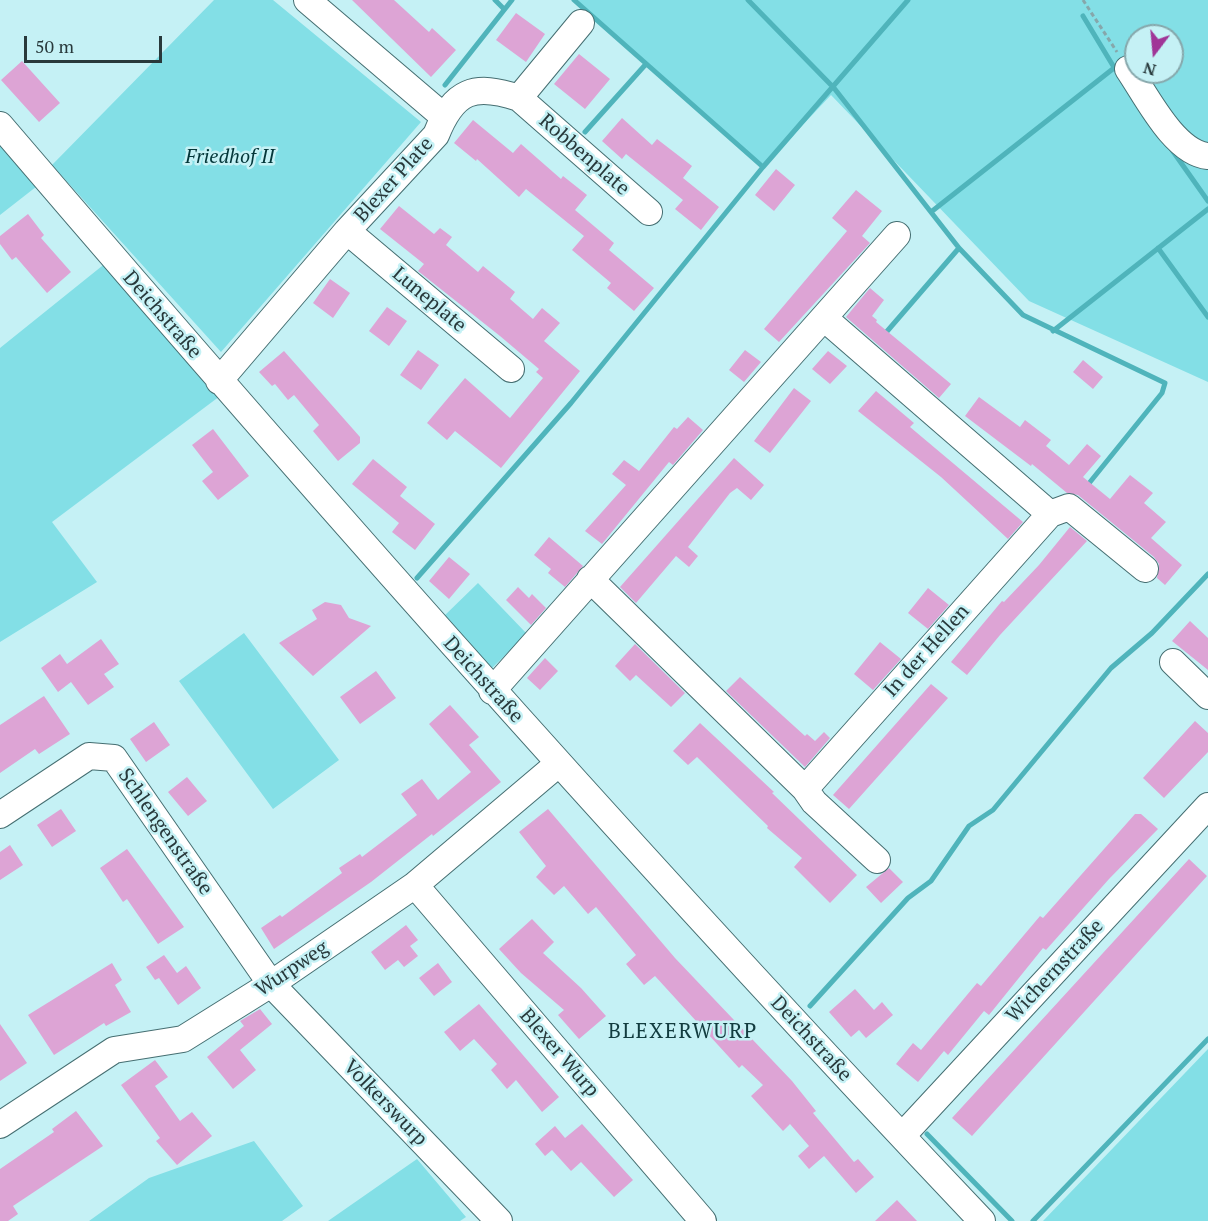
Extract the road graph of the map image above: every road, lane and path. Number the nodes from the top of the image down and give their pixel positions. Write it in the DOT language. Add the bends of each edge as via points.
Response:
graph roads {
  1 [pos="307,0"];
  2 [pos="1083,0"];
  3 [pos="581,23"];
  4 [pos="1124,63"];
  5 [pos="1138,84"];
  6 [pos="519,98"];
  7 [pos="443,116"];
  8 [pos="0,125"];
  9 [pos="1208,156"];
  10 [pos="649,212"];
  11 [pos="347,231"];
  12 [pos="897,235"];
  13 [pos="824,318"];
  14 [pos="511,369"];
  15 [pos="219,381"];
  16 [pos="1050,514"];
  17 [pos="1144,569"];
  18 [pos="590,579"];
  19 [pos="1173,662"];
  20 [pos="492,691"];
  21 [pos="1208,696"];
  22 [pos="558,764"];
  23 [pos="805,789"];
  24 [pos="1208,806"];
  25 [pos="0,814"];
  26 [pos="877,860"];
  27 [pos="415,885"];
  28 [pos="271,984"];
  29 [pos="0,1125"];
  30 [pos="902,1136"];
  31 [pos="499,1221"];
  32 [pos="703,1221"];
  33 [pos="982,1221"];
  1 -- 7 [label="street"];
  2 -- 4 [label="path"];
  3 -- 6 [label="street"];
  5 -- 9 [label="street" via="1179,142"];
  6 -- 7 [label="street, Blexer Plate" via="498,91 471,91 456,100"];
  6 -- 10 [label="street, Robbenplate"];
  7 -- 11 [label="street, Blexer Plate" via="436,135"];
  8 -- 15 [label="street, Deichstraße"];
  11 -- 14 [label="street, Luneplate"];
  11 -- 15 [label="street, Blexer Plate"];
  12 -- 13 [label="street"];
  13 -- 16 [label="street"];
  13 -- 18 [label="street"];
  15 -- 20 [label="street, Deichstraße"];
  16 -- 17 [label="street" via="1070,507"];
  16 -- 23 [label="street, In der Hellen"];
  18 -- 20 [label="street"];
  18 -- 23 [label="street"];
  19 -- 21 [label="street"];
  20 -- 22 [label="street, Deichstraße"];
  22 -- 27 [label="street, Wurpweg"];
  22 -- 30 [label="street, Deichstraße"];
  23 -- 26 [label="street"];
  24 -- 30 [label="street, Wichernstraße"];
  25 -- 28 [label="street, Schlengenstraße" via="90,756 114,758"];
  27 -- 28 [label="street, Wurpweg"];
  27 -- 32 [label="street, Blexer Wurp"];
  28 -- 29 [label="street, Wurpweg" via="183,1039 114,1050"];
  28 -- 31 [label="street, Volkerswurp"];
  30 -- 33 [label="street, Deichstraße"];
}
